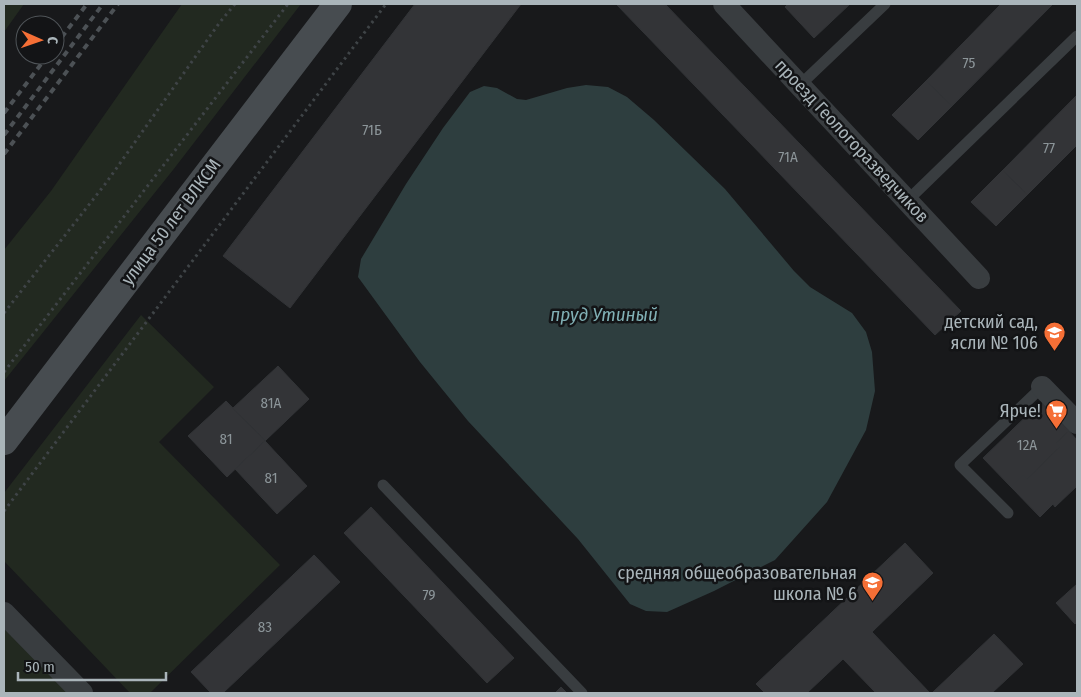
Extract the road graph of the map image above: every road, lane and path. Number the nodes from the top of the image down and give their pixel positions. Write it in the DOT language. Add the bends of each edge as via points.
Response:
graph roads {
  1 [pos="235,4"];
  2 [pos="288,4"];
  3 [pos="338,4"];
  4 [pos="386,4"];
  5 [pos="724,4"];
  6 [pos="885,4"];
  7 [pos="1077,36"];
  8 [pos="800,85"];
  9 [pos="907,201"];
  10 [pos="979,278"];
  11 [pos="4,313"];
  12 [pos="4,372"];
  13 [pos="1042,387"];
  14 [pos="1077,423"];
  15 [pos="4,441"];
  16 [pos="383,485"];
  17 [pos="4,508"];
  18 [pos="1008,513"];
  19 [pos="4,613"];
  20 [pos="82,693"];
  21 [pos="582,693"];
  1 -- 11 [label="path" via="106,183"];
  2 -- 12 [label="path"];
  3 -- 15 [label="street, улица 50 лет ВЛКСМ"];
  4 -- 17 [label="path"];
  5 -- 8 [label="street, проезд Геологоразведчиков"];
  6 -- 8 [label="lane"];
  7 -- 9 [label="lane"];
  8 -- 9 [label="street, проезд Геологоразведчиков"];
  9 -- 10 [label="street, проезд Геологоразведчиков"];
  13 -- 14 [label="street"];
  13 -- 18 [label="lane" via="960,465"];
  16 -- 21 [label="lane"];
  19 -- 20 [label="street"];
}
